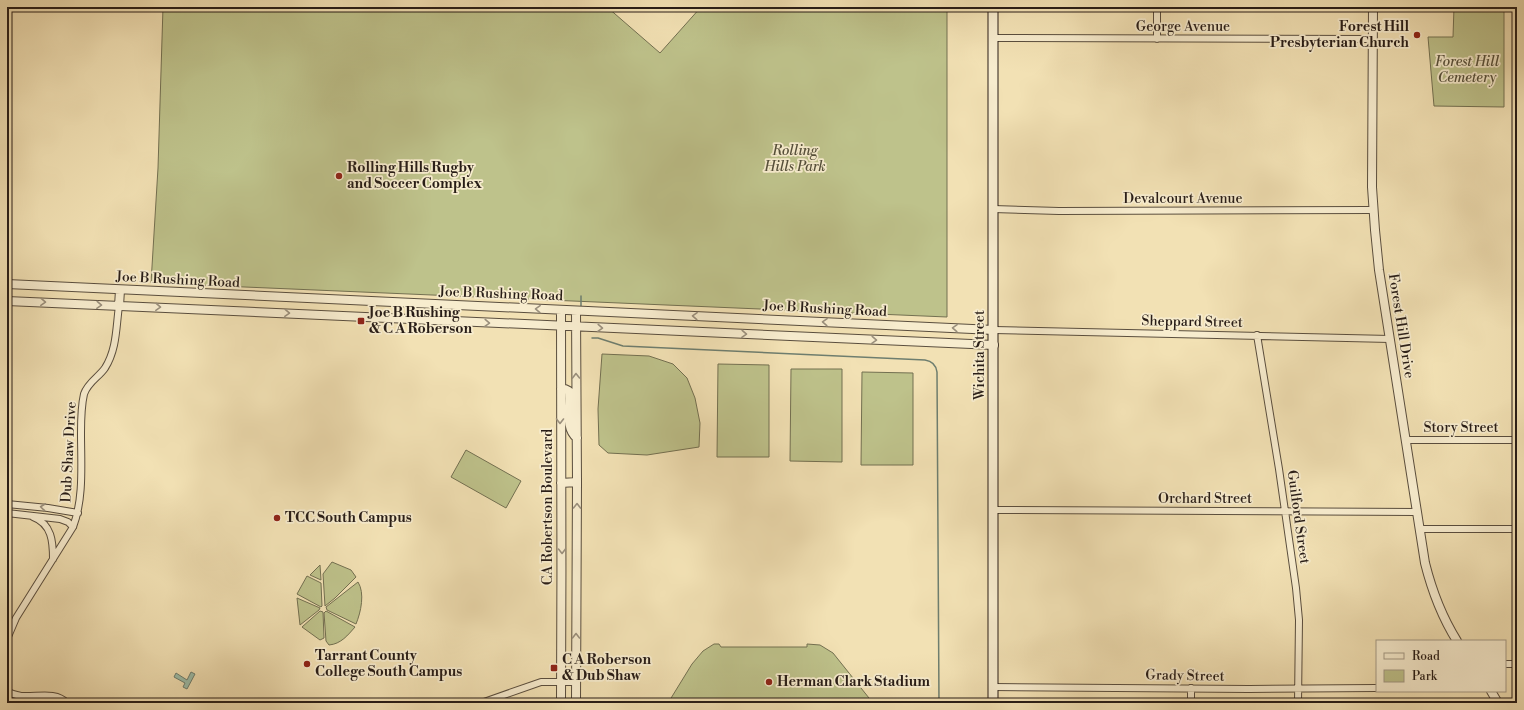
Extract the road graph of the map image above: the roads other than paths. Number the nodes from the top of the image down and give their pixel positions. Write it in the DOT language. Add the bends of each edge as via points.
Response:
graph roads {
  1 [pos="993,7"];
  2 [pos="1157,7"];
  3 [pos="1373,7"];
  4 [pos="993,38"];
  5 [pos="1157,39"];
  6 [pos="1373,39"];
  7 [pos="994,209"];
  8 [pos="1373,210"];
  9 [pos="7,284"];
  10 [pos="120,290"];
  11 [pos="261,297"];
  12 [pos="7,301"];
  13 [pos="377,302"];
  14 [pos="119,306"];
  15 [pos="561,310"];
  16 [pos="576,310"];
  17 [pos="260,312"];
  18 [pos="375,317"];
  19 [pos="561,326"];
  20 [pos="576,327"];
  21 [pos="994,330"];
  22 [pos="1257,335"];
  23 [pos="1390,339"];
  24 [pos="994,345"];
  25 [pos="560,389"];
  26 [pos="577,438"];
  27 [pos="1405,440"];
  28 [pos="1517,440"];
  29 [pos="578,482"];
  30 [pos="561,483"];
  31 [pos="7,504"];
  32 [pos="994,510"];
  33 [pos="1285,512"];
  34 [pos="1416,512"];
  35 [pos="7,513"];
  36 [pos="78,513"];
  37 [pos="27,515"];
  38 [pos="73,527"];
  39 [pos="1420,529"];
  40 [pos="1517,529"];
  41 [pos="53,559"];
  42 [pos="562,566"];
  43 [pos="576,566"];
  44 [pos="7,639"];
  45 [pos="1456,640"];
  46 [pos="1506,664"];
  47 [pos="1517,664"];
  48 [pos="561,682"];
  49 [pos="576,682"];
  50 [pos="993,687"];
  51 [pos="1191,688"];
  52 [pos="1298,688"];
  53 [pos="1376,688"];
  54 [pos="7,689"];
  55 [pos="1492,692"];
  56 [pos="67,703"];
  57 [pos="481,703"];
  58 [pos="561,703"];
  59 [pos="576,703"];
  60 [pos="993,703"];
  61 [pos="1191,703"];
  62 [pos="1298,703"];
  63 [pos="1498,703"];
  1 -- 4 [label="main road, Wichita Street"];
  2 -- 5 [label="street"];
  3 -- 6 [label="street, Forest Hill Drive"];
  4 -- 5 [label="street, George Avenue"];
  4 -- 7 [label="main road, Wichita Street"];
  5 -- 6 [label="street, George Avenue"];
  6 -- 8 [label="street, Forest Hill Drive"];
  7 -- 8 [label="street, Devalcourt Avenue"];
  7 -- 21 [label="main road, Wichita Street"];
  8 -- 23 [label="street, Forest Hill Drive"];
  9 -- 10 [label="street, Joe B Rushing Road"];
  10 -- 11 [label="street, Joe B Rushing Road"];
  10 -- 14 [label="street"];
  11 -- 13 [label="street, Joe B Rushing Road"];
  11 -- 17 [label="street"];
  12 -- 14 [label="street, Joe B Rushing Road, one-way"];
  15 -- 13 [label="street, Joe B Rushing Road, one-way"];
  13 -- 18 [label="street"];
  14 -- 17 [label="street, Joe B Rushing Road, one-way"];
  14 -- 36 [label="street, Dub Shaw Drive" via="111,357 104,370 84,392 81,410"];
  15 -- 16 [label="street, Joe B Rushing Road"];
  15 -- 19 [label="street, CA Robertson Boulevard"];
  16 -- 20 [label="street, CA Robertson Boulevard"];
  21 -- 16 [label="street, Joe B Rushing Road, one-way"];
  17 -- 18 [label="street, Joe B Rushing Road, one-way"];
  18 -- 19 [label="street, Joe B Rushing Road, one-way"];
  19 -- 20 [label="street, Joe B Rushing Road"];
  19 -- 25 [label="street, CA Robertson Boulevard"];
  20 -- 24 [label="street, Joe B Rushing Road, one-way"];
  26 -- 20 [label="street, CA Robertson Boulevard, one-way"];
  21 -- 22 [label="street, Sheppard Street"];
  21 -- 24 [label="main road, Wichita Street"];
  22 -- 23 [label="street, Sheppard Street"];
  22 -- 33 [label="street, Guilford Street"];
  23 -- 27 [label="street, Forest Hill Drive"];
  24 -- 32 [label="main road, Wichita Street"];
  25 -- 26 [label="street" via="569,392 569,428"];
  25 -- 30 [label="street, CA Robertson Boulevard, one-way"];
  26 -- 29 [label="street, CA Robertson Boulevard"];
  27 -- 28 [label="street, Story Street"];
  27 -- 34 [label="street, Forest Hill Drive"];
  29 -- 30 [label="street"];
  43 -- 29 [label="street, CA Robertson Boulevard, one-way"];
  30 -- 42 [label="street, CA Robertson Boulevard, one-way"];
  36 -- 31 [label="street, Dub Shaw Drive, one-way"];
  32 -- 33 [label="street, Orchard Street"];
  32 -- 50 [label="main road, Wichita Street"];
  33 -- 34 [label="street, Orchard Street"];
  33 -- 52 [label="street, Guilford Street" via="1299,620"];
  34 -- 39 [label="street, Forest Hill Drive"];
  35 -- 37 [label="street, Dub Shaw Drive"];
  36 -- 38 [label="street, Dub Shaw Drive"];
  37 -- 38 [label="street, Dub Shaw Drive" via="60,519"];
  37 -- 41 [label="street" via="40,520 49,529 53,543"];
  38 -- 41 [label="street, Dub Shaw Drive"];
  39 -- 40 [label="street"];
  39 -- 45 [label="street, Forest Hill Drive" via="1434,594"];
  41 -- 44 [label="street, Dub Shaw Drive" via="16,618"];
  42 -- 43 [label="street"];
  42 -- 48 [label="street, CA Robertson Boulevard"];
  49 -- 43 [label="street, CA Robertson Boulevard, one-way"];
  46 -- 47 [label="street"];
  48 -- 49 [label="street"];
  48 -- 57 [label="street" via="541,682"];
  48 -- 58 [label="street, CA Robertson Boulevard"];
  49 -- 59 [label="street, CA Robertson Boulevard"];
  50 -- 51 [label="street, Grady Street"];
  50 -- 60 [label="main road, Wichita Street"];
  51 -- 52 [label="street, Grady Street"];
  51 -- 61 [label="street"];
  52 -- 53 [label="street, Grady Street"];
  52 -- 62 [label="street, Guilford Street"];
  54 -- 56 [label="street" via="10,693 22,696 51,696"];
  55 -- 63 [label="street"];
}
